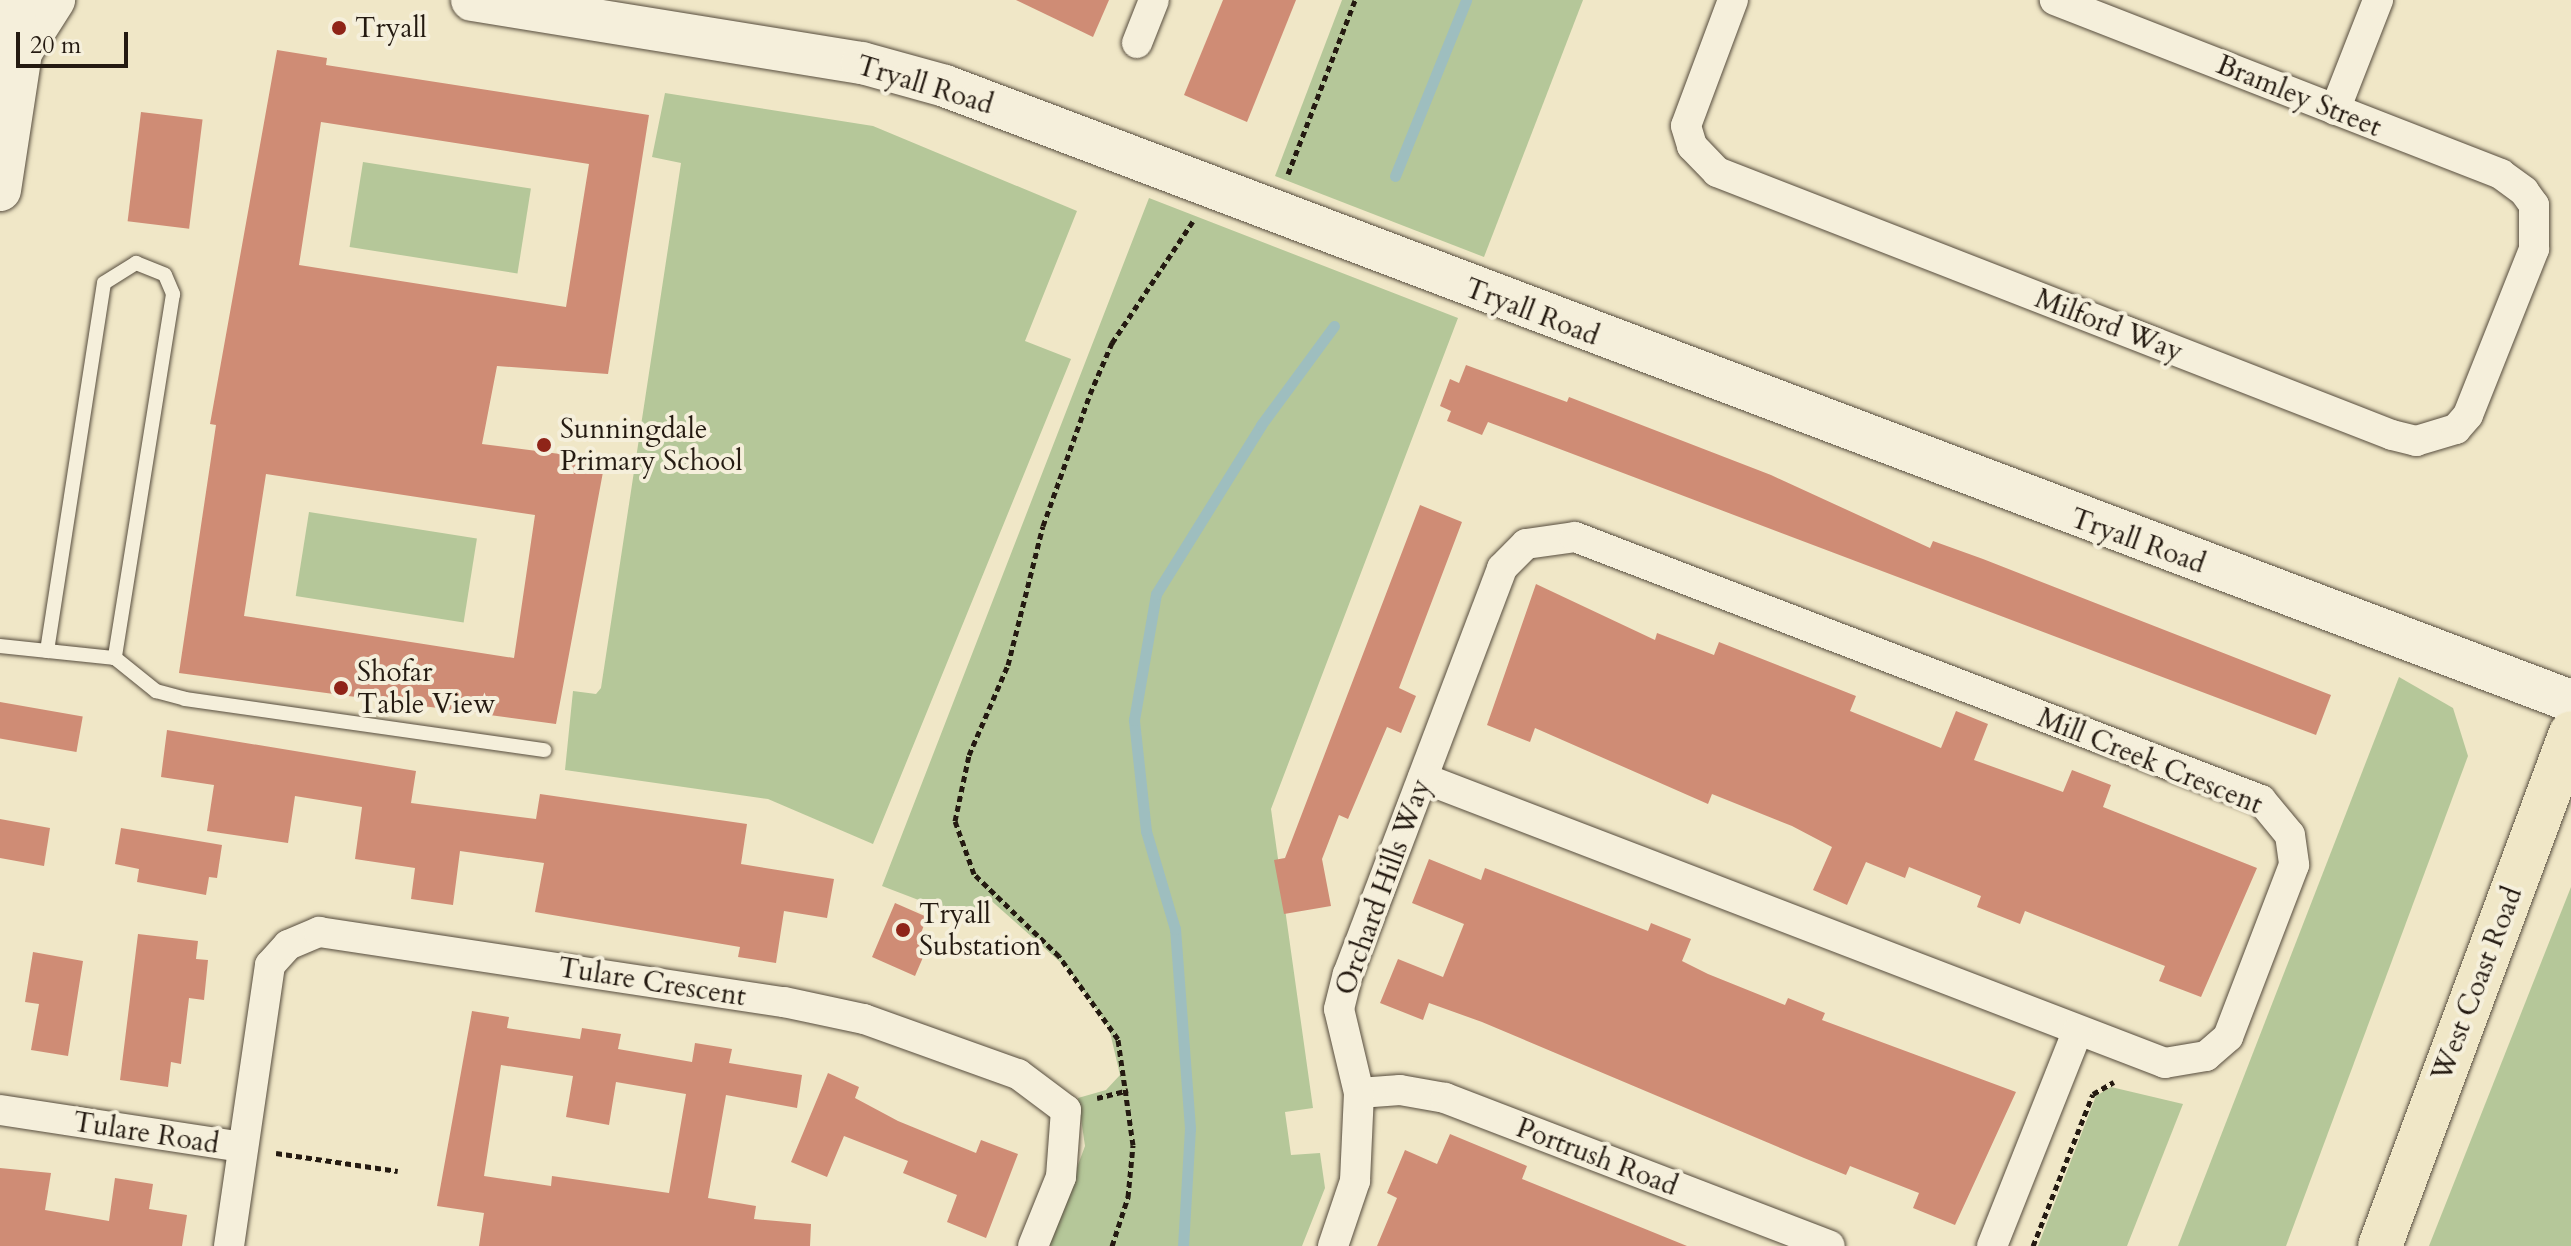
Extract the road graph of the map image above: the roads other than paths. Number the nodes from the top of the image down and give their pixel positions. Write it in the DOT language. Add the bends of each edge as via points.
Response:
graph roads {
  1 [pos="11,0"];
  2 [pos="54,0"];
  3 [pos="472,0"];
  4 [pos="1154,0"];
  5 [pos="1733,0"];
  6 [pos="2055,0"];
  7 [pos="2378,0"];
  8 [pos="1137,43"];
  9 [pos="21,52"];
  10 [pos="2335,110"];
  11 [pos="0,190"];
  12 [pos="2534,205"];
  13 [pos="1526,544"];
  14 [pos="0,646"];
  15 [pos="47,651"];
  16 [pos="115,658"];
  17 [pos="2571,701"];
  18 [pos="2571,733"];
  19 [pos="544,750"];
  20 [pos="1423,778"];
  21 [pos="2077,1032"];
  22 [pos="1359,1093"];
  23 [pos="0,1110"];
  24 [pos="241,1147"];
  25 [pos="2380,1242"];
  26 [pos="229,1246"];
  27 [pos="1033,1246"];
  28 [pos="1333,1246"];
  29 [pos="1830,1246"];
  30 [pos="1992,1246"];
  1 -- 9 [label="street"];
  2 -- 9 [label="street"];
  3 -- 17 [label="street, Tryall Road" via="862,63 945,86"];
  4 -- 8 [label="street"];
  5 -- 12 [label="street, Milford Way" via="1686,126 1692,146 1717,172 2404,438 2447,435 2468,415 2534,249"];
  6 -- 10 [label="street, Bramley Street"];
  7 -- 10 [label="street"];
  9 -- 11 [label="street"];
  10 -- 12 [label="street, Bramley Street" via="2501,174"];
  13 -- 20 [label="street, Orchard Hills Way" via="1502,568"];
  13 -- 21 [label="street, Mill Creek Crescent" via="1575,537 2273,810 2290,835 2294,865 2228,1037 2206,1056 2180,1064"];
  14 -- 15 [label="lane"];
  15 -- 16 [label="lane"];
  15 -- 16 [label="lane" via="104,283 136,263 165,275 173,294"];
  16 -- 19 [label="lane" via="156,691 185,699"];
  18 -- 25 [label="main road, West Coast Road"];
  20 -- 21 [label="street, Mill Creek Crescent"];
  20 -- 22 [label="street, Orchard Hills Way" via="1339,1009"];
  21 -- 30 [label="street"];
  22 -- 28 [label="street, Orchard Hills Way" via="1355,1181"];
  22 -- 29 [label="street, Portrush Road" via="1445,1098"];
  23 -- 24 [label="street, Tulare Road"];
  24 -- 26 [label="street, Tulare Road"];
  24 -- 27 [label="street, Tulare Crescent" via="270,965 288,945 319,932 784,1002 864,1019 1018,1074 1066,1110 1061,1177"];
}
